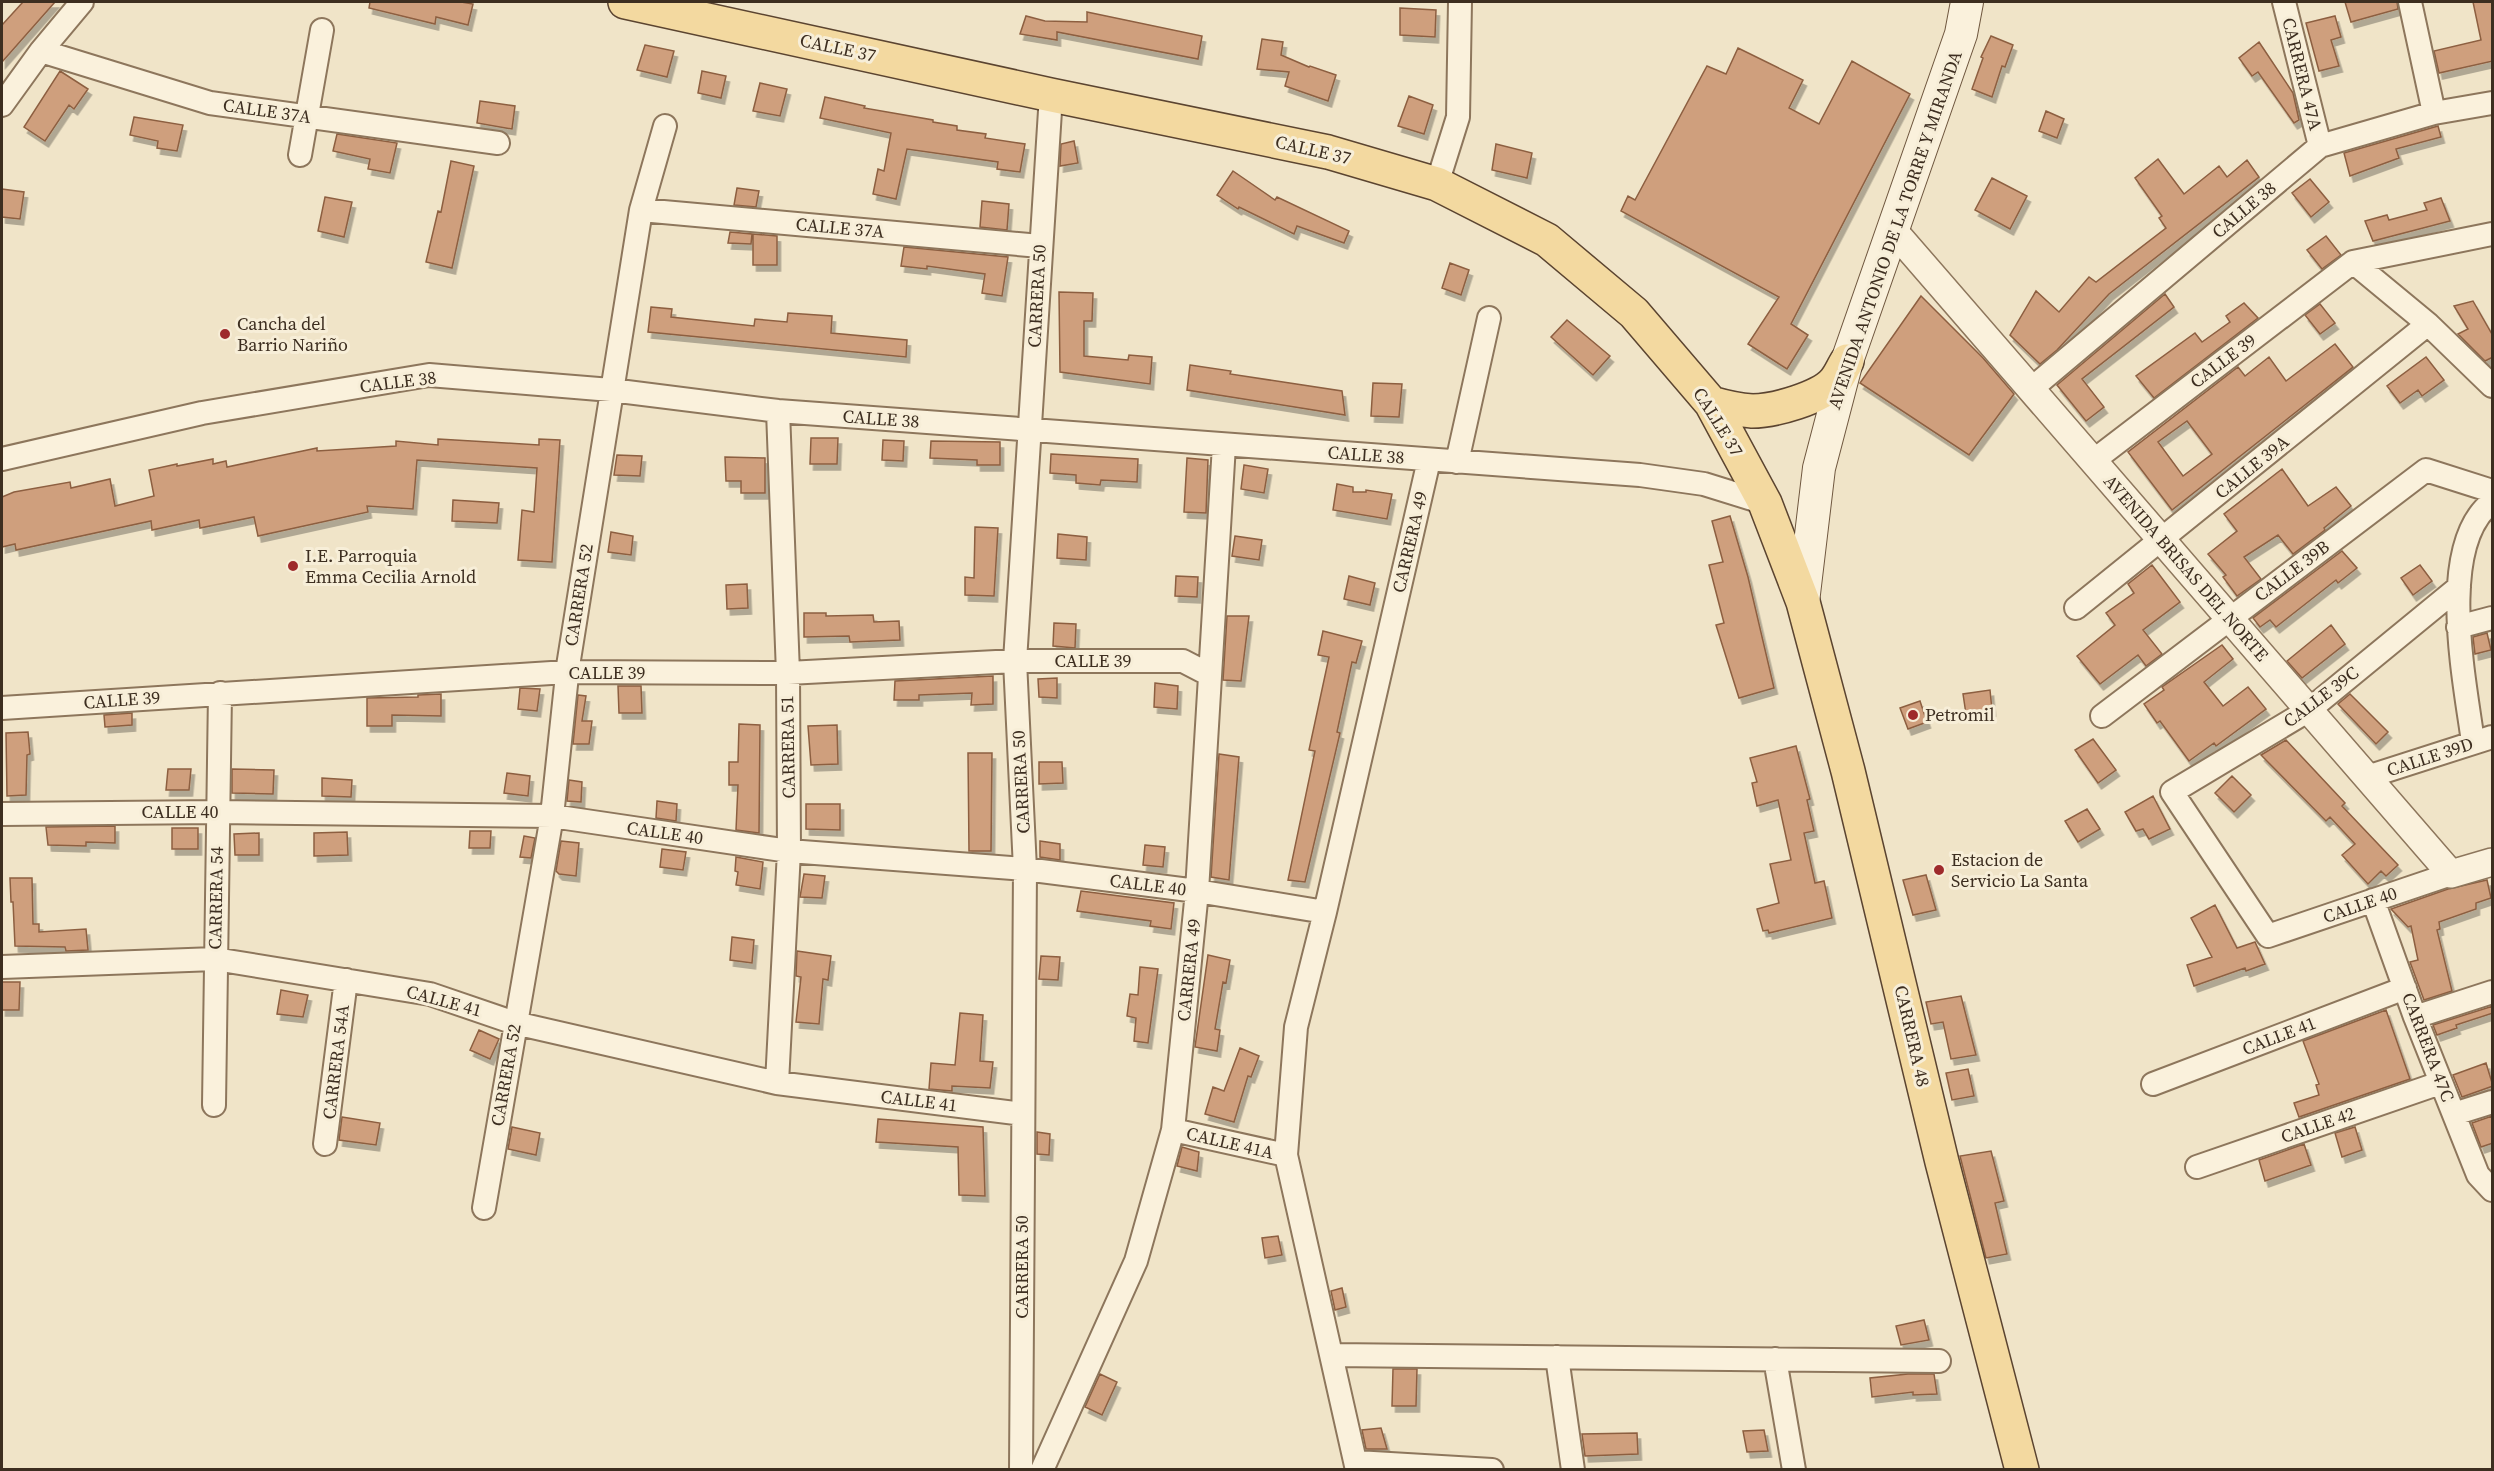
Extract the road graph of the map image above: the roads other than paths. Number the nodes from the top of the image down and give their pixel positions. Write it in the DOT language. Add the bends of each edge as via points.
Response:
graph roads {
  1 [pos="82,2"];
  2 [pos="625,2"];
  3 [pos="1460,2"];
  4 [pos="1967,2"];
  5 [pos="2284,2"];
  6 [pos="2410,2"];
  7 [pos="322,30"];
  8 [pos="41,51"];
  9 [pos="1051,95"];
  10 [pos="2493,103"];
  11 [pos="2,105"];
  12 [pos="2434,113"];
  13 [pos="307,117"];
  14 [pos="665,126"];
  15 [pos="498,143"];
  16 [pos="2320,146"];
  17 [pos="300,155"];
  18 [pos="1437,184"];
  19 [pos="640,210"];
  20 [pos="1893,230"];
  21 [pos="2493,234"];
  22 [pos="1040,246"];
  23 [pos="2352,262"];
  24 [pos="1489,318"];
  25 [pos="2428,324"];
  26 [pos="1847,361"];
  27 [pos="2493,386"];
  28 [pos="2031,389"];
  29 [pos="611,390"];
  30 [pos="1711,403"];
  31 [pos="778,411"];
  32 [pos="1031,430"];
  33 [pos="1224,445"];
  34 [pos="2,459"];
  35 [pos="1429,460"];
  36 [pos="2093,461"];
  37 [pos="1457,462"];
  38 [pos="2493,491"];
  39 [pos="2493,502"];
  40 [pos="1765,503"];
  41 [pos="2162,540"];
  42 [pos="2459,587"];
  43 [pos="1803,602"];
  44 [pos="2076,608"];
  45 [pos="2493,618"];
  46 [pos="2230,619"];
  47 [pos="2458,627"];
  48 [pos="1015,661"];
  49 [pos="567,672"];
  50 [pos="788,674"];
  51 [pos="1210,675"];
  52 [pos="220,693"];
  53 [pos="2,708"];
  54 [pos="2309,710"];
  55 [pos="2102,716"];
  56 [pos="2483,740"];
  57 [pos="2367,777"];
  58 [pos="218,812"];
  59 [pos="2,813"];
  60 [pos="552,816"];
  61 [pos="789,851"];
  62 [pos="2493,862"];
  63 [pos="1025,869"];
  64 [pos="2451,874"];
  65 [pos="1197,891"];
  66 [pos="2373,900"];
  67 [pos="1325,912"];
  68 [pos="2268,936"];
  69 [pos="215,959"];
  70 [pos="2,967"];
  71 [pos="346,980"];
  72 [pos="2405,988"];
  73 [pos="2493,992"];
  74 [pos="2415,1017"];
  75 [pos="515,1023"];
  76 [pos="777,1083"];
  77 [pos="2440,1083"];
  78 [pos="2153,1084"];
  79 [pos="2493,1102"];
  80 [pos="214,1106"];
  81 [pos="1023,1114"];
  82 [pos="2454,1114"];
  83 [pos="1173,1130"];
  84 [pos="326,1144"];
  85 [pos="1286,1155"];
  86 [pos="2196,1167"];
  87 [pos="2491,1190"];
  88 [pos="484,1208"];
  89 [pos="1332,1355"];
  90 [pos="1557,1357"];
  91 [pos="1775,1359"];
  92 [pos="1939,1361"];
  93 [pos="1356,1466"];
  94 [pos="1021,1470"];
  95 [pos="1042,1470"];
  96 [pos="1492,1470"];
  97 [pos="1573,1470"];
  98 [pos="1794,1470"];
  99 [pos="2022,1470"];
  1 -- 8 [label="street"];
  2 -- 9 [label="main road, CALLE 37"];
  3 -- 18 [label="street" via="1458,117"];
  4 -- 20 [label="main road, AVENIDA ANTONIO DE LA TORRE Y MIRANDA" via="1961,34"];
  5 -- 16 [label="street, CARRERA 47A"];
  6 -- 12 [label="street"];
  7 -- 13 [label="street"];
  8 -- 11 [label="street"];
  8 -- 13 [label="street, CALLE 37A" via="210,103"];
  9 -- 18 [label="main road, CALLE 37" via="1328,152"];
  9 -- 22 [label="street, CARRERA 50"];
  10 -- 12 [label="street, CALLE 38"];
  12 -- 16 [label="street, CALLE 38"];
  13 -- 15 [label="street, CALLE 37A"];
  13 -- 17 [label="street"];
  14 -- 19 [label="street, CARRERA 52"];
  16 -- 28 [label="street, CALLE 38"];
  18 -- 30 [label="main road, CALLE 37" via="1547,240 1634,313"];
  19 -- 22 [label="street, CALLE 37A"];
  19 -- 29 [label="street, CARRERA 52"];
  20 -- 26 [label="main road, AVENIDA ANTONIO DE LA TORRE Y MIRANDA"];
  20 -- 28 [label="street, AVENIDA BRISAS DEL NORTE"];
  21 -- 23 [label="street"];
  22 -- 32 [label="street, CARRERA 50"];
  23 -- 25 [label="street"];
  23 -- 36 [label="street, CALLE 39"];
  24 -- 37 [label="street"];
  25 -- 27 [label="street"];
  25 -- 41 [label="street, CALLE 39A"];
  26 -- 30 [label="main road" via="1834,382 1819,393 1792,403 1755,411"];
  26 -- 43 [label="main road, AVENIDA ANTONIO DE LA TORRE Y MIRANDA" via="1819,468"];
  28 -- 36 [label="street, AVENIDA BRISAS DEL NORTE"];
  29 -- 31 [label="street, CALLE 38"];
  29 -- 34 [label="street, CALLE 38" via="429,375 202,413"];
  29 -- 49 [label="street, CARRERA 52"];
  30 -- 40 [label="main road, CALLE 37"];
  31 -- 32 [label="street, CALLE 38"];
  31 -- 50 [label="street, CARRERA 51"];
  32 -- 33 [label="street, CALLE 38"];
  32 -- 48 [label="street, CARRERA 50"];
  33 -- 35 [label="street, CALLE 38"];
  33 -- 51 [label="street, CARRERA 49"];
  35 -- 37 [label="street, CALLE 38"];
  35 -- 67 [label="street, CARRERA 49"];
  36 -- 41 [label="street, AVENIDA BRISAS DEL NORTE"];
  37 -- 40 [label="street, CALLE 38" via="1640,475 1704,484"];
  38 -- 46 [label="street, CALLE 39B" via="2426,470"];
  39 -- 42 [label="street" via="2478,519 2463,553"];
  40 -- 43 [label="main road, CALLE 37"];
  41 -- 44 [label="street, CALLE 39A"];
  41 -- 46 [label="street, AVENIDA BRISAS DEL NORTE"];
  42 -- 47 [label="street"];
  42 -- 54 [label="street, CALLE 39C"];
  43 -- 99 [label="main road, CARRERA 48" via="1848,771 1941,1162"];
  45 -- 47 [label="street"];
  46 -- 54 [label="street, AVENIDA BRISAS DEL NORTE"];
  46 -- 55 [label="street, CALLE 39B"];
  47 -- 56 [label="street"];
  48 -- 50 [label="street, CALLE 39"];
  48 -- 51 [label="street, CALLE 39" via="1183,661"];
  48 -- 63 [label="street, CARRERA 50"];
  49 -- 50 [label="street, CALLE 39"];
  49 -- 52 [label="street, CALLE 39"];
  49 -- 60 [label="street, CARRERA 52"];
  50 -- 61 [label="street, CARRERA 51"];
  51 -- 65 [label="street, CARRERA 49"];
  52 -- 53 [label="street, CALLE 39"];
  52 -- 58 [label="street, CARRERA 54"];
  54 -- 57 [label="street, AVENIDA BRISAS DEL NORTE"];
  54 -- 68 [label="street, CALLE 39C" via="2172,792"];
  56 -- 57 [label="street, CALLE 39D"];
  57 -- 64 [label="street, AVENIDA BRISAS DEL NORTE"];
  58 -- 59 [label="street, CALLE 40"];
  58 -- 60 [label="street, CALLE 40"];
  58 -- 69 [label="street, CARRERA 54"];
  60 -- 61 [label="street, CALLE 40"];
  60 -- 75 [label="street, CARRERA 52"];
  61 -- 63 [label="street, CALLE 40"];
  61 -- 76 [label="street, CARRERA 51"];
  62 -- 64 [label="street"];
  63 -- 65 [label="street, CALLE 40"];
  63 -- 81 [label="street, CARRERA 50"];
  64 -- 66 [label="street, CALLE 40"];
  65 -- 67 [label="street, CALLE 40"];
  65 -- 83 [label="street, CARRERA 49"];
  66 -- 68 [label="street, CALLE 40"];
  66 -- 72 [label="street, CARRERA 47C"];
  67 -- 85 [label="street, CARRERA 49" via="1296,1027"];
  69 -- 70 [label="street, CALLE 41"];
  69 -- 71 [label="street, CALLE 41"];
  69 -- 80 [label="street, CARRERA 54"];
  71 -- 75 [label="street, CALLE 41" via="430,994"];
  71 -- 84 [label="street, CARRERA 54A"];
  72 -- 74 [label="street, CARRERA 47C"];
  72 -- 78 [label="street, CALLE 41"];
  73 -- 74 [label="street"];
  74 -- 77 [label="street, CARRERA 47C"];
  75 -- 76 [label="street, CALLE 41"];
  75 -- 88 [label="street, CARRERA 52"];
  76 -- 81 [label="street, CALLE 41"];
  77 -- 82 [label="street, CARRERA 47C"];
  77 -- 86 [label="street, CALLE 42"];
  79 -- 82 [label="street"];
  81 -- 94 [label="street, CARRERA 50"];
  82 -- 87 [label="street, CARRERA 47C" via="2478,1175"];
  83 -- 85 [label="street, CALLE 41A"];
  83 -- 95 [label="street, CARRERA 49" via="1136,1261"];
  85 -- 89 [label="street, CARRERA 49"];
  89 -- 90 [label="street"];
  89 -- 93 [label="street, CARRERA 49"];
  90 -- 91 [label="street"];
  90 -- 97 [label="street"];
  91 -- 92 [label="street"];
  91 -- 98 [label="street"];
  93 -- 96 [label="street"];
}
